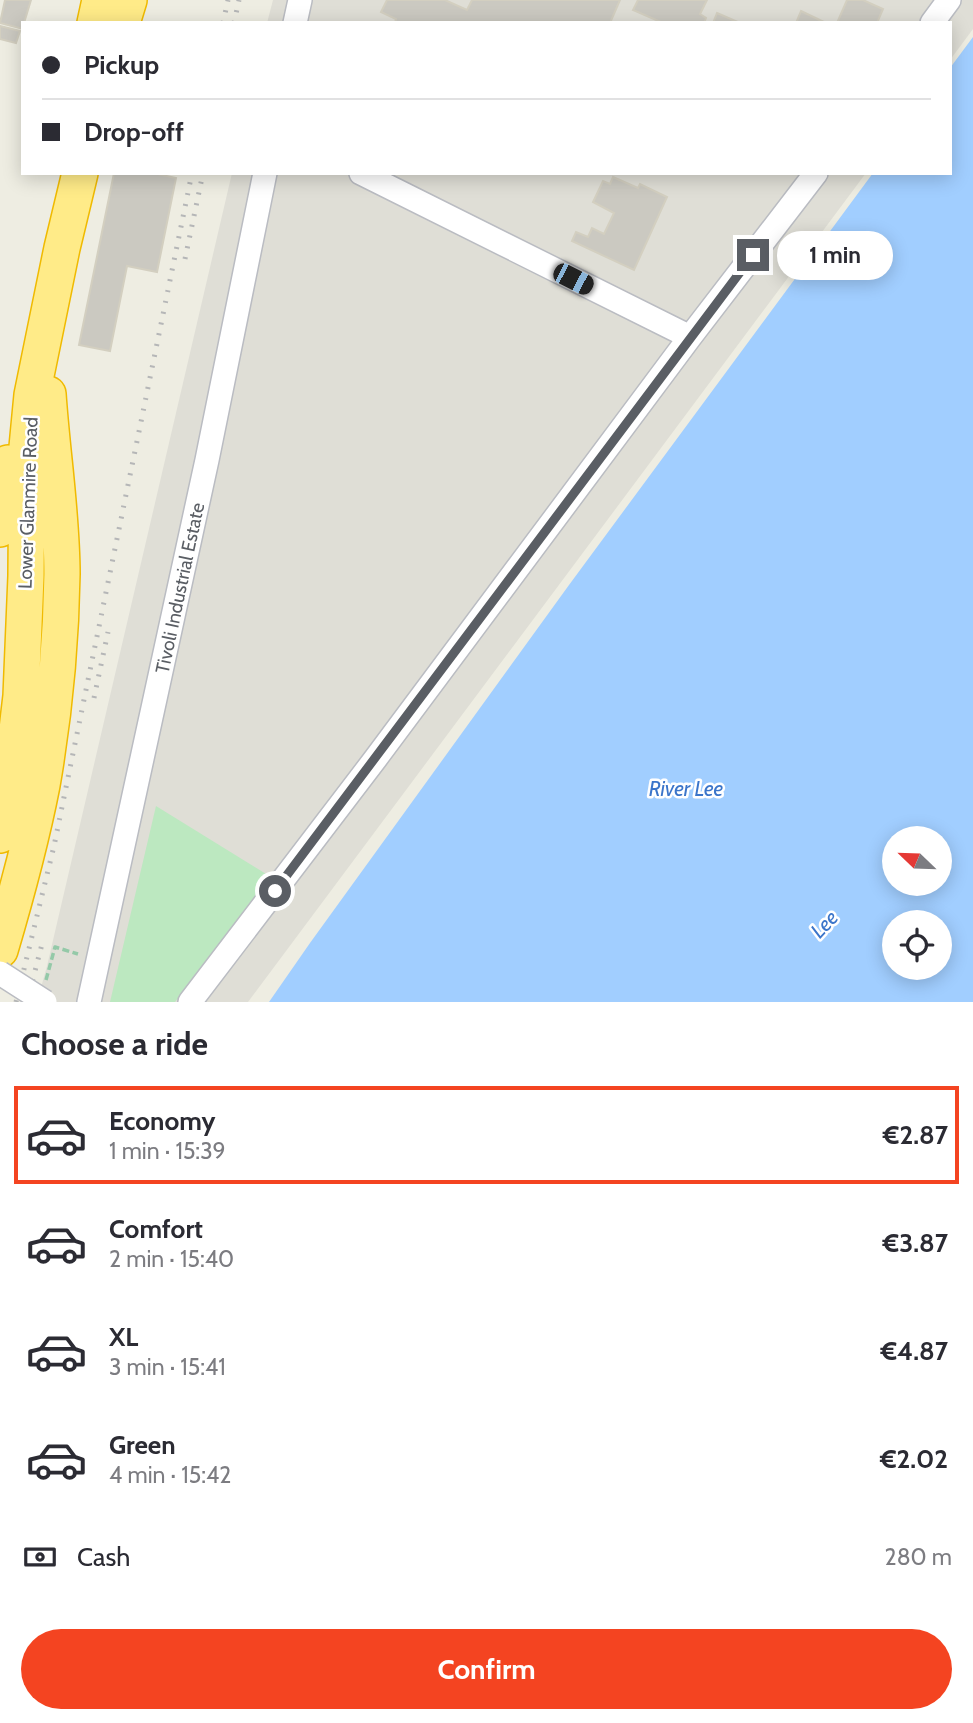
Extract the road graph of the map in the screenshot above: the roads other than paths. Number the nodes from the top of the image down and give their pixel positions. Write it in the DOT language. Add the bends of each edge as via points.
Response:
graph roads {
  1 [pos="100,0"];
  2 [pos="129,0"];
  3 [pos="300,0"];
  4 [pos="949,0"];
  5 [pos="95,21"];
  6 [pos="123,21"];
  7 [pos="295,21"];
  8 [pos="933,21"];
  9 [pos="59,175"];
  10 [pos="80,175"];
  11 [pos="265,175"];
  12 [pos="365,175"];
  13 [pos="814,175"];
  14 [pos="45,331"];
  15 [pos="690,337"];
  16 [pos="16,393"];
  17 [pos="0,529"];
  18 [pos="0,758"];
  19 [pos="0,835"];
  20 [pos="0,950"];
  21 [pos="0,973"];
  22 [pos="43,1000"];
  23 [pos="89,1002"];
  24 [pos="190,1002"];
  1 -- 5 [label="highway"];
  2 -- 6 [label="highway"];
  3 -- 7 [label="lane"];
  4 -- 8 [label="lane"];
  9 -- 16 [label="highway, Lower Glanmire Road"];
  10 -- 14 [label="highway, Lower Glanmire Road"];
  11 -- 23 [label="lane, Tivoli Industrial Estate" via="208,460"];
  12 -- 15 [label="lane"];
  13 -- 15 [label="lane"];
  14 -- 19 [label="highway, Lower Glanmire Road" via="27,447 21,696"];
  14 -- 20 [label="highway" via="61,528 57,676 42,785"];
  15 -- 24 [label="lane"];
  16 -- 17 [label="highway"];
  16 -- 18 [label="highway, Lower Glanmire Road" via="8,693"];
  21 -- 22 [label="lane, bridge"];
}
